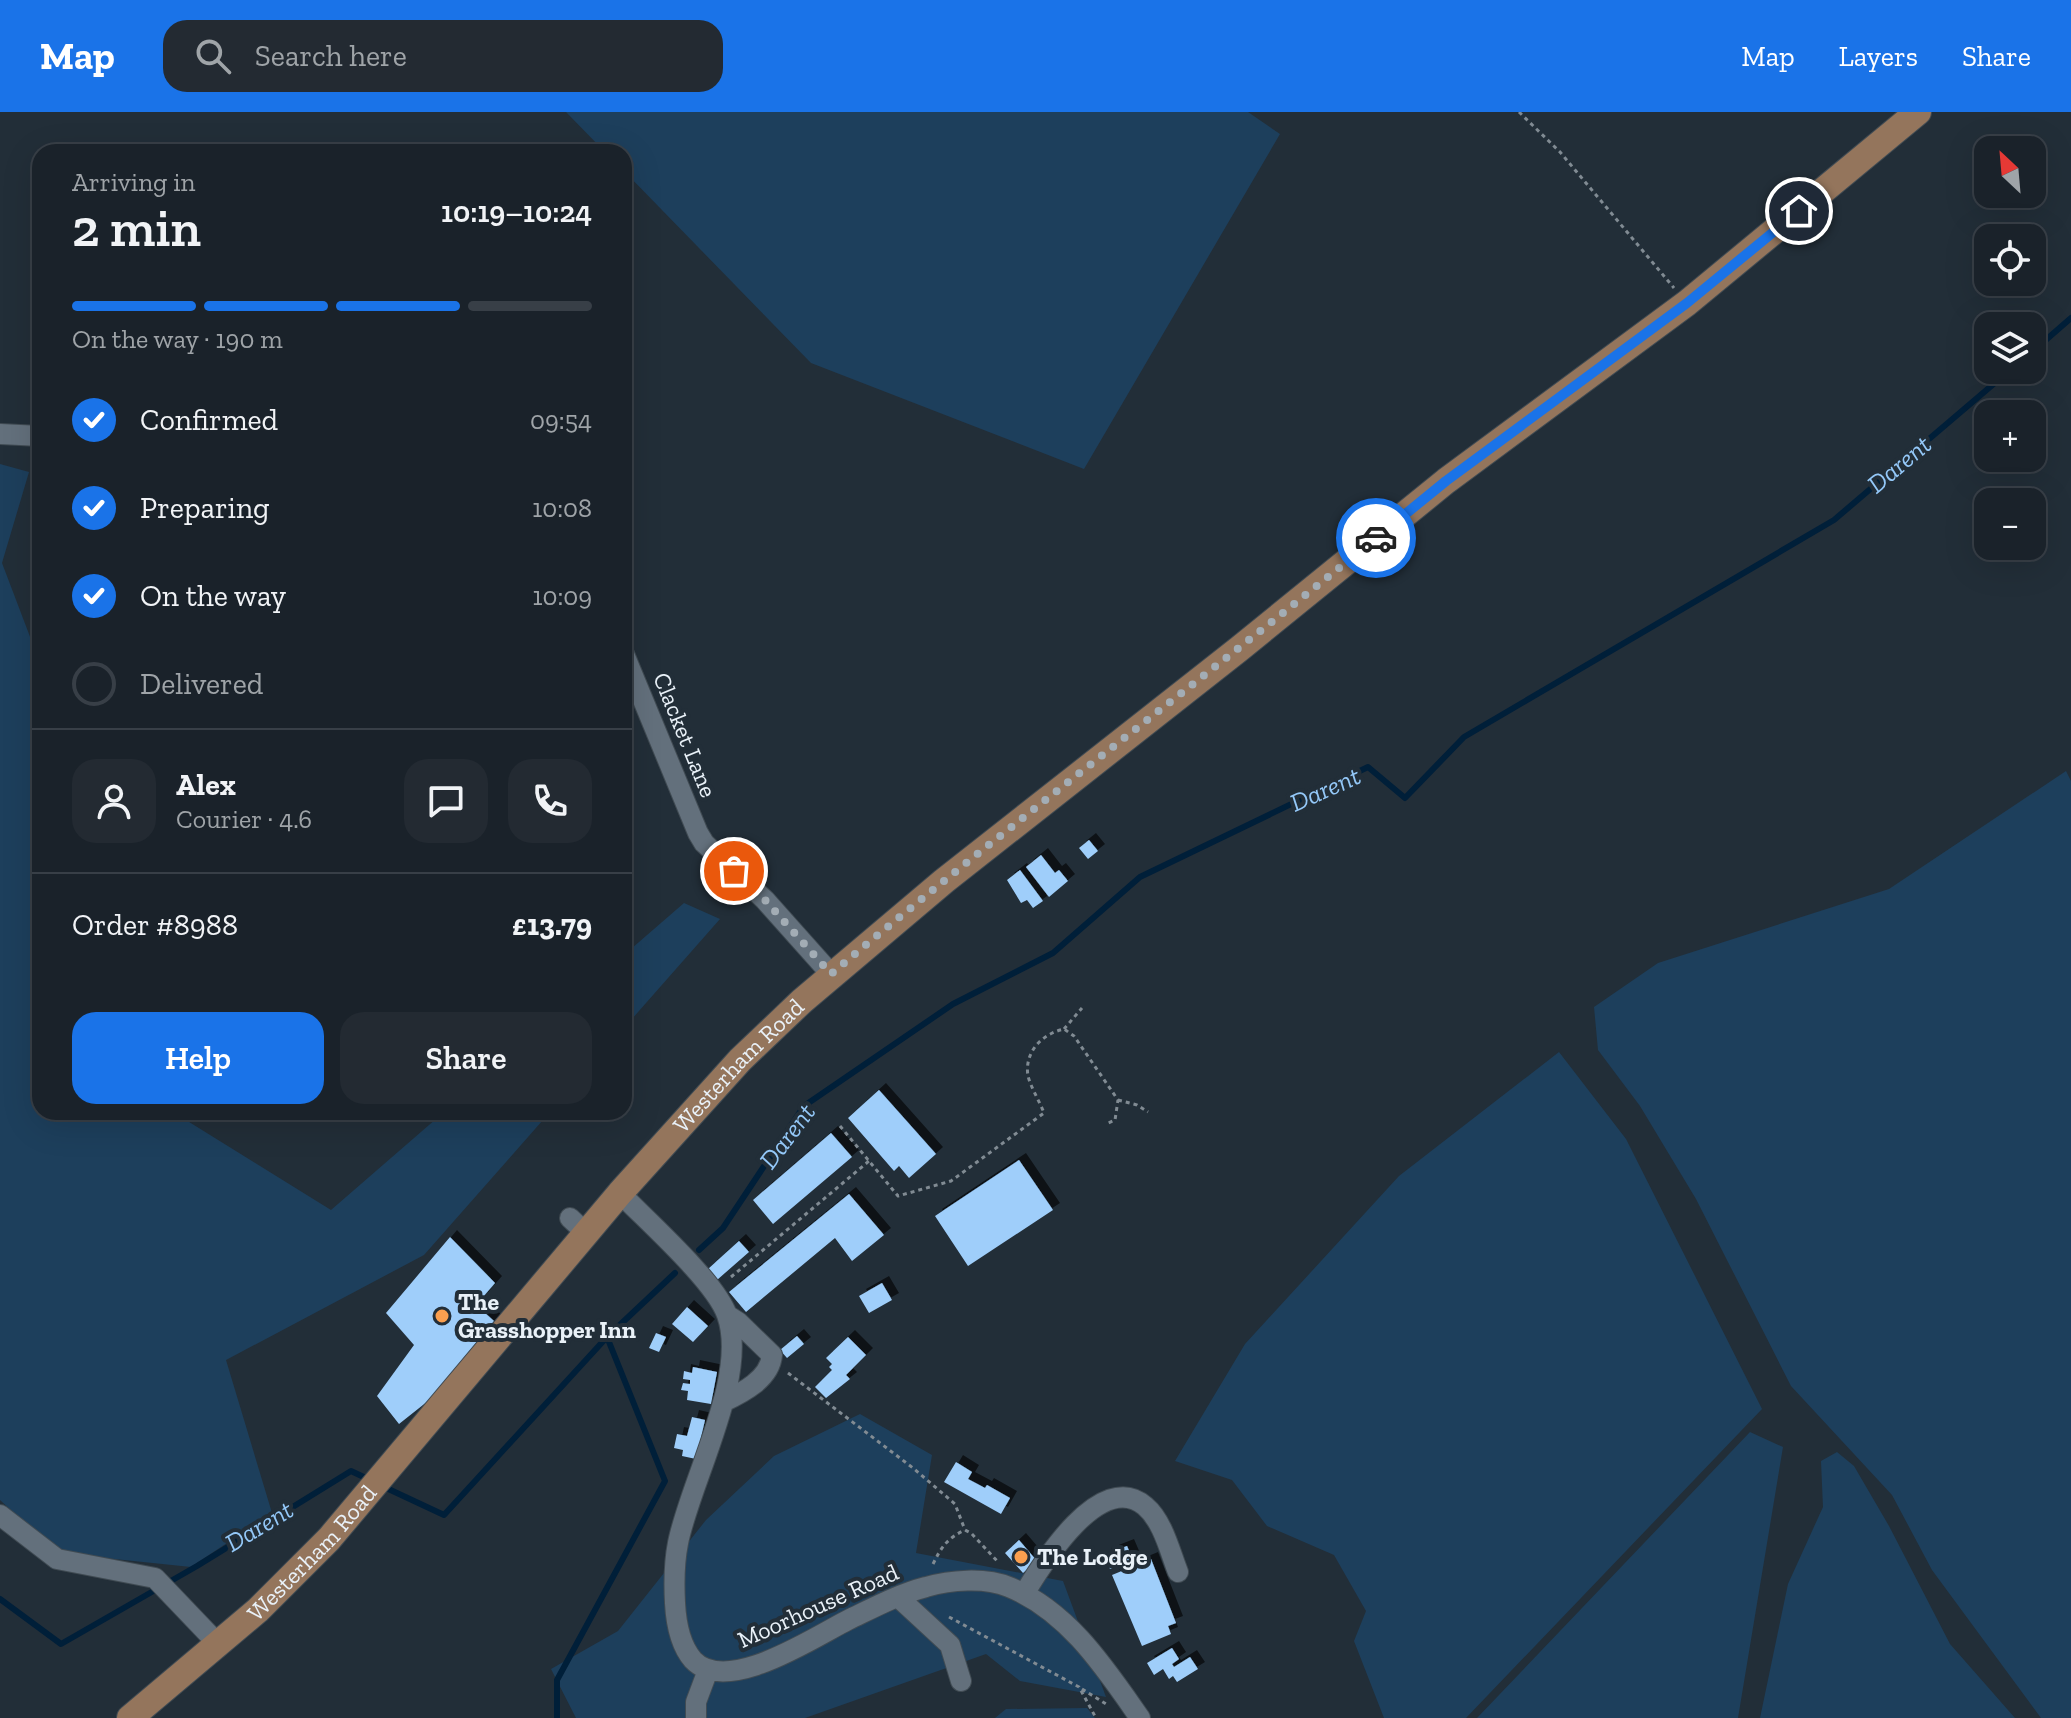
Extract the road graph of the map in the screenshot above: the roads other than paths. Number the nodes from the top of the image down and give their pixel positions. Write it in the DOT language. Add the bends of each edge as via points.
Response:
graph roads {
  1 [pos="1918,112"];
  2 [pos="0,434"];
  3 [pos="32,436"];
  4 [pos="632,673"];
  5 [pos="831,974"];
  6 [pos="620,1193"];
  7 [pos="727,1315"];
  8 [pos="723,1402"];
  9 [pos="0,1515"];
  10 [pos="1178,1572"];
  11 [pos="1024,1594"];
  12 [pos="898,1597"];
  13 [pos="219,1645"];
  14 [pos="708,1670"];
  15 [pos="961,1681"];
  16 [pos="130,1718"];
  17 [pos="696,1718"];
  18 [pos="1140,1718"];
  1 -- 5 [label="main road, Westerham Road" via="1687,303 1446,481"];
  2 -- 3 [label="street"];
  4 -- 5 [label="street, Clacket Lane" via="698,833"];
  5 -- 6 [label="main road, Westerham Road" via="740,1060"];
  6 -- 7 [label="street" via="690,1265"];
  6 -- 13 [label="main road, Westerham Road" via="578,1225 377,1483 294,1575"];
  7 -- 8 [label="street" via="731,1341"];
  7 -- 8 [label="street" via="772,1355 768,1372"];
  8 -- 14 [label="street" via="678,1542 674,1584 682,1642"];
  9 -- 13 [label="street" via="57,1559 155,1578"];
  10 -- 11 [label="street" via="1147,1507 1115,1499 1092,1510 1051,1550"];
  11 -- 12 [label="street, Moorhouse Road" via="1006,1585 952,1582"];
  11 -- 18 [label="street, Moorhouse Road" via="1078,1635"];
  12 -- 14 [label="street, Moorhouse Road" via="767,1662 732,1671"];
  12 -- 15 [label="street" via="950,1645"];
  13 -- 16 [label="main road, Westerham Road"];
  14 -- 17 [label="street"];
}
